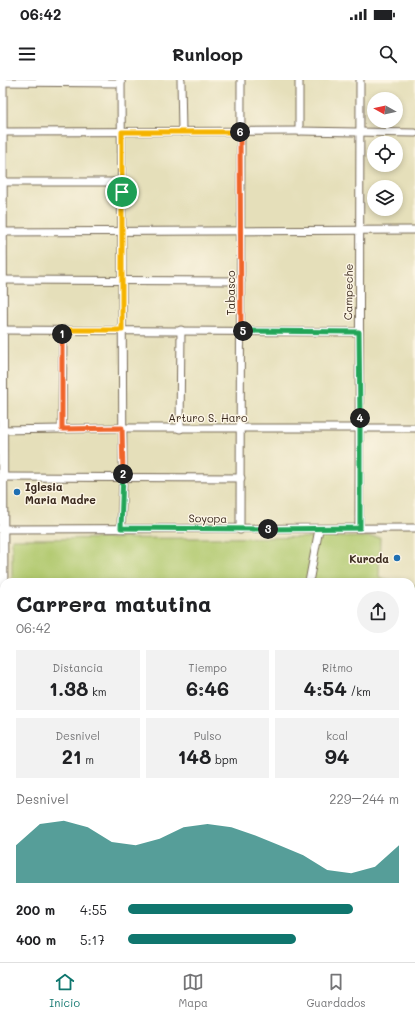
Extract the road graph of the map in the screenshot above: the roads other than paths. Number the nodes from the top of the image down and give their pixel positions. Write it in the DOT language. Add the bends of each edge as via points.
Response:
graph roads {
  1 [pos="181,80"];
  2 [pos="241,80"];
  3 [pos="299,80"];
  4 [pos="360,80"];
  5 [pos="1,81"];
  6 [pos="121,81"];
  7 [pos="299,131"];
  8 [pos="2,132"];
  9 [pos="122,132"];
  10 [pos="182,132"];
  11 [pos="240,132"];
  12 [pos="361,132"];
  13 [pos="415,133"];
  14 [pos="1,182"];
  15 [pos="122,182"];
  16 [pos="241,230"];
  17 [pos="415,230"];
  18 [pos="360,231"];
  19 [pos="2,232"];
  20 [pos="122,232"];
  21 [pos="1,280"];
  22 [pos="122,280"];
  23 [pos="241,281"];
  24 [pos="2,330"];
  25 [pos="62,330"];
  26 [pos="122,330"];
  27 [pos="181,330"];
  28 [pos="241,331"];
  29 [pos="359,332"];
  30 [pos="122,428"];
  31 [pos="241,428"];
  32 [pos="415,428"];
  33 [pos="62,429"];
  34 [pos="180,429"];
  35 [pos="360,429"];
  36 [pos="1,430"];
  37 [pos="1,477"];
  38 [pos="123,478"];
  39 [pos="241,478"];
  40 [pos="121,528"];
  41 [pos="360,528"];
  42 [pos="415,528"];
  43 [pos="1,529"];
  44 [pos="319,529"];
  45 [pos="240,530"];
  46 [pos="2,578"];
  47 [pos="311,578"];
  1 -- 10 [label="street"];
  2 -- 11 [label="street, Tabasco"];
  3 -- 7 [label="street"];
  4 -- 12 [label="street, Campeche"];
  5 -- 6 [label="street"];
  5 -- 8 [label="street"];
  6 -- 9 [label="street"];
  7 -- 11 [label="street"];
  7 -- 12 [label="street"];
  8 -- 9 [label="street"];
  8 -- 14 [label="street"];
  9 -- 10 [label="street"];
  9 -- 15 [label="street"];
  10 -- 11 [label="street"];
  11 -- 16 [label="street, Tabasco"];
  12 -- 13 [label="street"];
  12 -- 18 [label="street, Campeche"];
  14 -- 15 [label="street"];
  14 -- 19 [label="street"];
  15 -- 20 [label="street"];
  16 -- 18 [label="street"];
  16 -- 20 [label="street"];
  16 -- 23 [label="street, Tabasco"];
  17 -- 18 [label="street"];
  18 -- 29 [label="street, Campeche"];
  19 -- 20 [label="street"];
  19 -- 21 [label="street"];
  20 -- 22 [label="street"];
  21 -- 22 [label="street"];
  21 -- 24 [label="street"];
  22 -- 23 [label="street"];
  22 -- 26 [label="street"];
  23 -- 28 [label="street, Tabasco"];
  24 -- 25 [label="street"];
  24 -- 36 [label="street"];
  25 -- 26 [label="street"];
  25 -- 33 [label="street"];
  26 -- 27 [label="street"];
  26 -- 30 [label="street"];
  27 -- 28 [label="street"];
  27 -- 34 [label="street"];
  28 -- 29 [label="street"];
  28 -- 31 [label="street, Tabasco"];
  29 -- 35 [label="street, Campeche"];
  30 -- 33 [label="street, Arturo S. Haro"];
  30 -- 34 [label="street, Arturo S. Haro"];
  30 -- 38 [label="street"];
  31 -- 34 [label="street, Arturo S. Haro"];
  31 -- 35 [label="street, Arturo S. Haro"];
  31 -- 39 [label="street, Tabasco"];
  32 -- 35 [label="street, Arturo S. Haro"];
  33 -- 36 [label="street, Arturo S. Haro"];
  35 -- 41 [label="street, Campeche"];
  36 -- 37 [label="street"];
  37 -- 38 [label="street"];
  37 -- 43 [label="street"];
  38 -- 39 [label="street"];
  38 -- 40 [label="street"];
  39 -- 45 [label="street, Tabasco"];
  40 -- 43 [label="street, Soyopa"];
  40 -- 45 [label="street, Soyopa"];
  41 -- 42 [label="street, Soyopa"];
  41 -- 44 [label="street, Soyopa"];
  43 -- 46 [label="street"];
  44 -- 45 [label="street, Soyopa"];
  44 -- 47 [label="street"];
}
